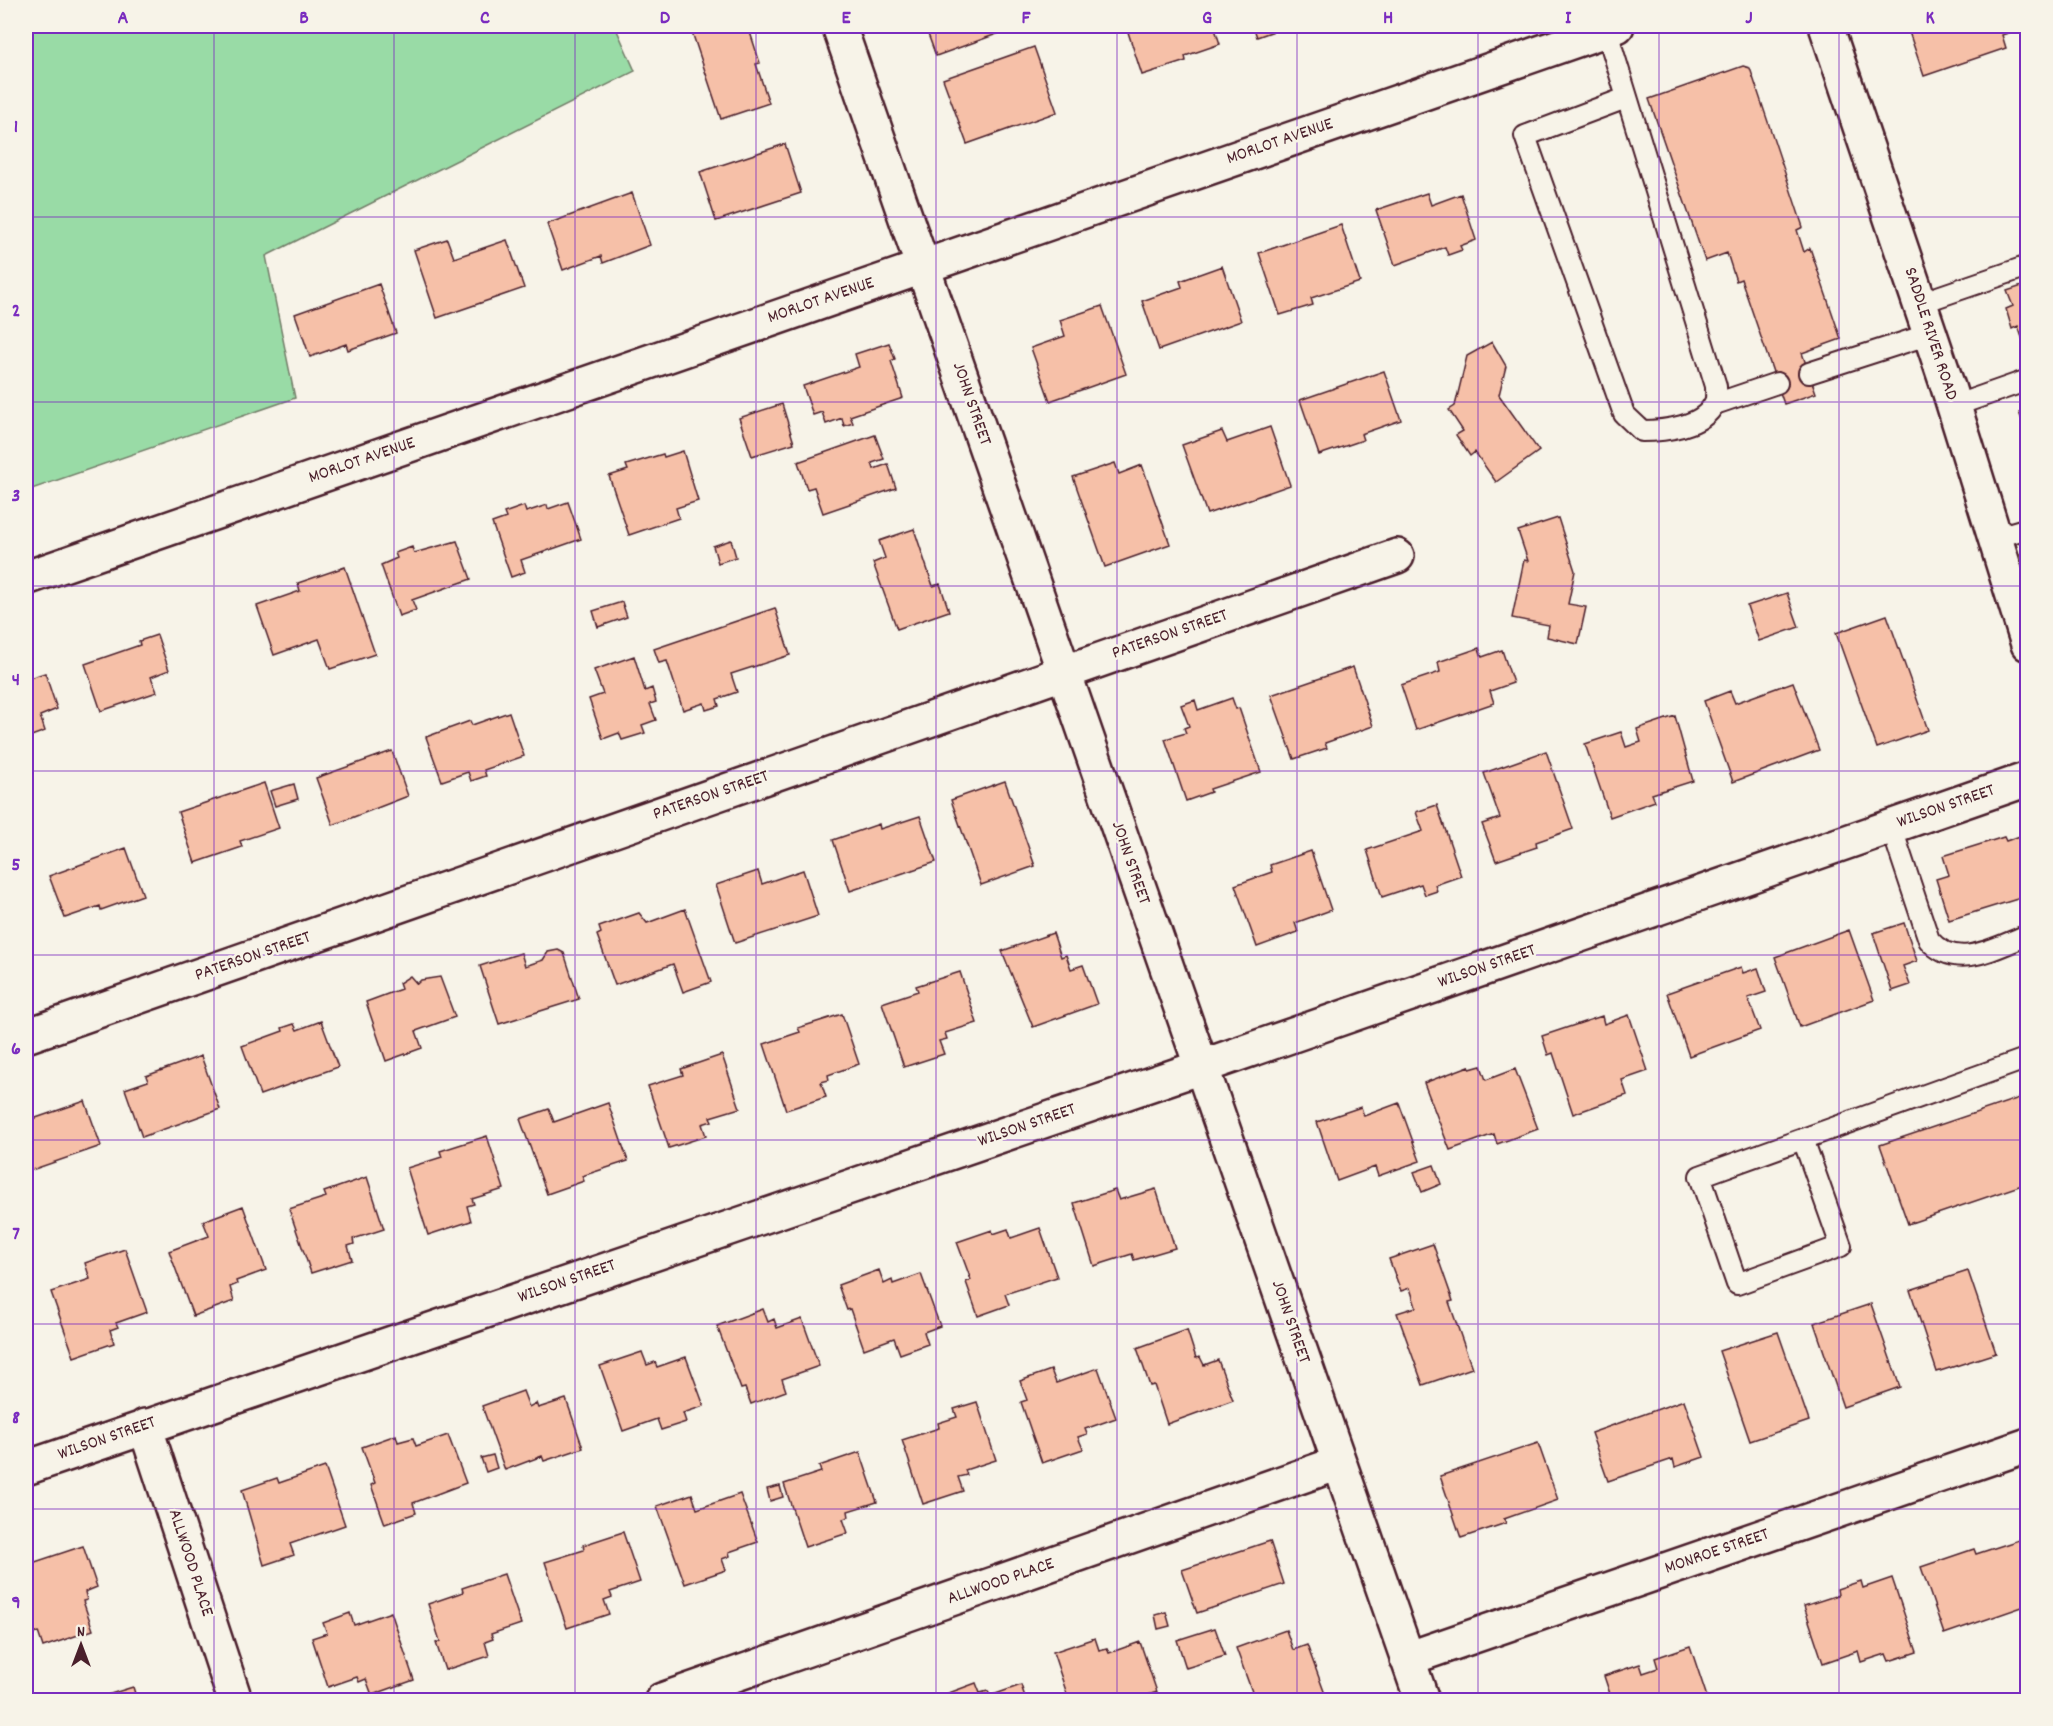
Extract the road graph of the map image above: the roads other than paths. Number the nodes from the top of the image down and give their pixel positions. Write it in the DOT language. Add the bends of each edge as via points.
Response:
graph roads {
  1 [pos="839,26"];
  2 [pos="1826,26"];
  3 [pos="1612,27"];
  4 [pos="1626,98"];
  5 [pos="923,266"];
  6 [pos="2028,266"];
  7 [pos="1920,303"];
  8 [pos="1930,334"];
  9 [pos="1809,373"];
  10 [pos="2028,380"];
  11 [pos="1778,383"];
  12 [pos="1715,404"];
  13 [pos="1954,406"];
  14 [pos="2028,528"];
  15 [pos="1995,538"];
  16 [pos="1398,556"];
  17 [pos="26,578"];
  18 [pos="2028,644"];
  19 [pos="1064,673"];
  20 [pos="2028,779"];
  21 [pos="1891,826"];
  22 [pos="2028,935"];
  23 [pos="26,1036"];
  24 [pos="2028,1058"];
  25 [pos="1201,1067"];
  26 [pos="1803,1139"];
  27 [pos="145,1426"];
  28 [pos="2028,1445"];
  29 [pos="1339,1463"];
  30 [pos="26,1468"];
  31 [pos="1407,1659"];
  32 [pos="234,1701"];
  33 [pos="662,1701"];
  34 [pos="1422,1701"];
  1 -- 5 [label="street, JOHN STREET"];
  2 -- 7 [label="street, SADDLE RIVER ROAD"];
  3 -- 4 [label="lane"];
  3 -- 5 [label="street, MORLOT AVENUE"];
  4 -- 12 [label="lane" via="1716,386"];
  4 -- 12 [label="lane" via="1525,136 1624,414 1642,430 1664,430 1702,417"];
  5 -- 17 [label="street, MORLOT AVENUE"];
  5 -- 19 [label="street, JOHN STREET"];
  6 -- 7 [label="lane"];
  7 -- 8 [label="street, SADDLE RIVER ROAD"];
  8 -- 9 [label="lane"];
  8 -- 13 [label="street, SADDLE RIVER ROAD"];
  10 -- 13 [label="lane"];
  11 -- 12 [label="lane"];
  13 -- 15 [label="street, SADDLE RIVER ROAD"];
  14 -- 15 [label="lane"];
  15 -- 18 [label="street, SADDLE RIVER ROAD"];
  16 -- 19 [label="street, PATERSON STREET"];
  19 -- 23 [label="street, PATERSON STREET"];
  19 -- 25 [label="street, JOHN STREET"];
  20 -- 21 [label="street, WILSON STREET"];
  21 -- 22 [label="lane" via="1929,940 1935,947 1955,957 1969,956"];
  21 -- 25 [label="street, WILSON STREET"];
  24 -- 26 [label="lane"];
  25 -- 27 [label="street, WILSON STREET"];
  25 -- 29 [label="street, JOHN STREET"];
  26 -- 26 [label="lane" via="1700,1176 1737,1284 1841,1246"];
  27 -- 30 [label="street, WILSON STREET"];
  27 -- 32 [label="street, ALLWOOD PLACE"];
  28 -- 31 [label="street, MONROE STREET"];
  29 -- 31 [label="street, JOHN STREET"];
  29 -- 33 [label="street, ALLWOOD PLACE"];
  31 -- 34 [label="street, JOHN STREET"];
}
